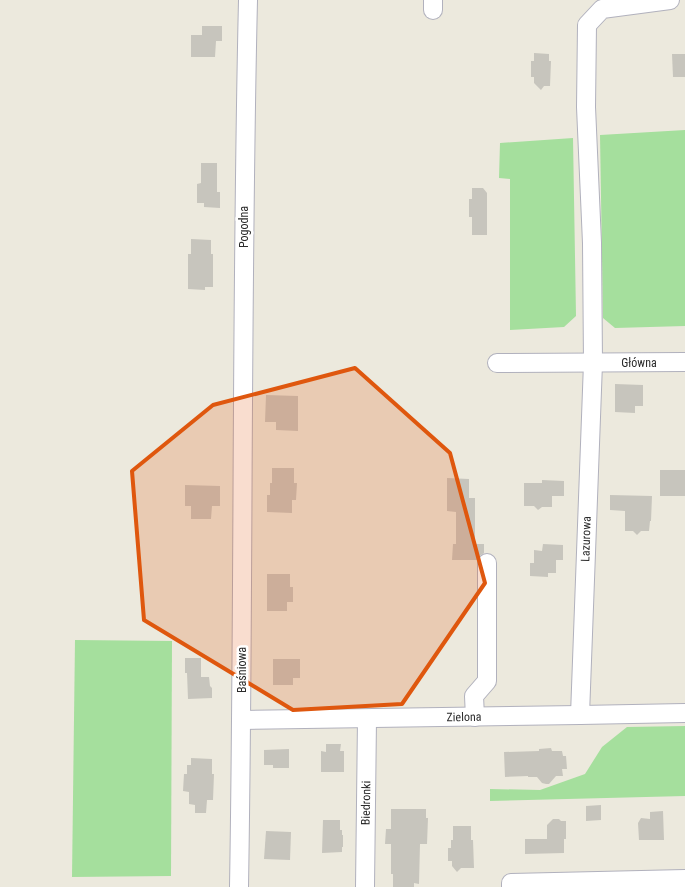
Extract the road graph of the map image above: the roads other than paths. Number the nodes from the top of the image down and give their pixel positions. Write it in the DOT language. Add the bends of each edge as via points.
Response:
graph roads {
  1 [pos="248,0"];
  2 [pos="670,0"];
  3 [pos="685,362"];
  4 [pos="497,363"];
  5 [pos="593,363"];
  6 [pos="243,453"];
  7 [pos="487,563"];
  8 [pos="685,713"];
  9 [pos="580,716"];
  10 [pos="475,717"];
  11 [pos="368,719"];
  12 [pos="242,720"];
  13 [pos="685,878"];
  14 [pos="240,887"];
  15 [pos="365,887"];
  16 [pos="511,887"];
  1 -- 6 [label="street, Pogodna"];
  2 -- 5 [label="street, Lazurowa" via="602,9 587,24"];
  3 -- 5 [label="street, Główna"];
  4 -- 5 [label="street, Główna"];
  5 -- 9 [label="street, Lazurowa"];
  6 -- 12 [label="street, Baśniowa"];
  7 -- 10 [label="street" via="487,681 474,696"];
  8 -- 9 [label="street, Zielona"];
  9 -- 10 [label="street, Zielona"];
  10 -- 11 [label="street, Zielona"];
  11 -- 12 [label="street, Zielona"];
  11 -- 15 [label="street, Biedronki"];
  12 -- 14 [label="street, Baśniowa"];
  13 -- 16 [label="street" via="511,883"];
}
